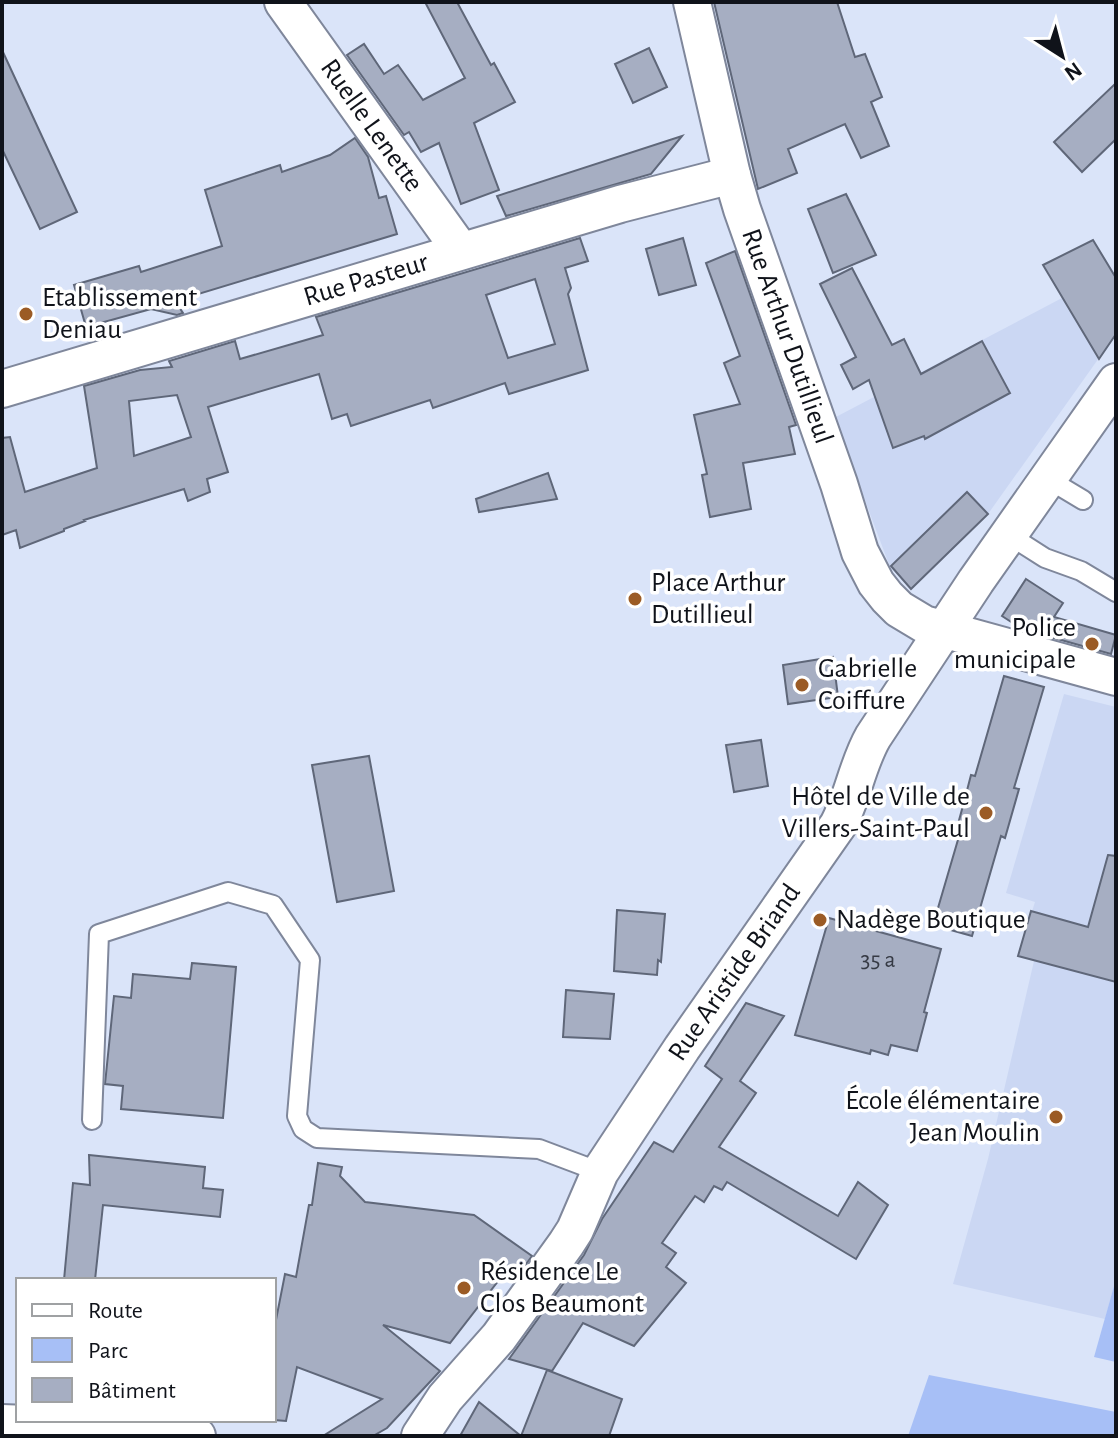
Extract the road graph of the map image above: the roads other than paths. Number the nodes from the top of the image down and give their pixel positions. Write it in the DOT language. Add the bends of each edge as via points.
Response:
graph roads {
  1 [pos="283,2"];
  2 [pos="692,2"];
  3 [pos="732,175"];
  4 [pos="461,251"];
  5 [pos="1114,387"];
  6 [pos="2,389"];
  7 [pos="1048,479"];
  8 [pos="1083,500"];
  9 [pos="1009,535"];
  10 [pos="1116,592"];
  11 [pos="945,629"];
  12 [pos="1116,677"];
  13 [pos="92,1120"];
  14 [pos="600,1172"];
  15 [pos="2,1423"];
  16 [pos="197,1436"];
  17 [pos="420,1436"];
  1 -- 4 [label="street, Ruelle Lenette"];
  2 -- 3 [label="street, Rue Arthur Dutillieul"];
  3 -- 4 [label="street, Rue Pasteur"];
  3 -- 11 [label="street, Rue Arthur Dutillieul" via="855,539 887,597 910,617"];
  4 -- 6 [label="street, Rue Pasteur"];
  5 -- 7 [label="street, Rue Aristide Briand"];
  7 -- 8 [label="lane"];
  7 -- 9 [label="street, Rue Aristide Briand"];
  9 -- 10 [label="lane"];
  9 -- 11 [label="street, Rue Aristide Briand"];
  11 -- 12 [label="street, Rue Arthur Dutillieul"];
  11 -- 14 [label="street, Rue Aristide Briand" via="864,753 838,825"];
  13 -- 14 [label="lane" via="99,934 228,892 273,905 310,960 297,1116 303,1129 317,1138 539,1149"];
  14 -- 17 [label="street, Rue Aristide Briand" via="566,1244"];
  15 -- 16 [label="street"];
}
